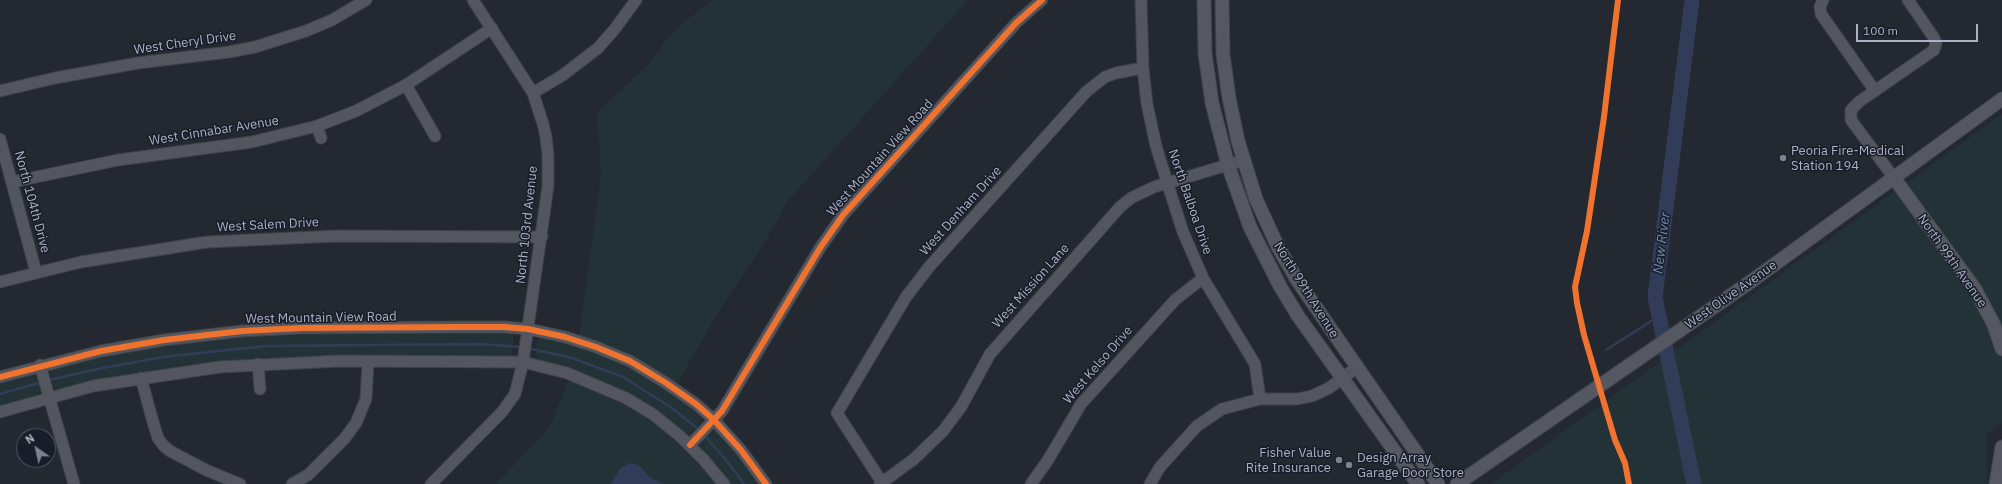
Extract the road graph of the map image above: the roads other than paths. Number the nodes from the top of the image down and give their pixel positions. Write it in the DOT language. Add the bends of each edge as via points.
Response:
graph roads {
  1 [pos="473,0"];
  2 [pos="636,0"];
  3 [pos="1042,0"];
  4 [pos="1141,0"];
  5 [pos="1204,0"];
  6 [pos="1222,0"];
  7 [pos="1908,0"];
  8 [pos="359,2"];
  9 [pos="1821,4"];
  10 [pos="492,28"];
  11 [pos="1143,68"];
  12 [pos="406,85"];
  13 [pos="0,91"];
  14 [pos="1876,91"];
  15 [pos="533,93"];
  16 [pos="2002,99"];
  17 [pos="316,126"];
  18 [pos="435,136"];
  19 [pos="321,138"];
  20 [pos="0,139"];
  21 [pos="1244,160"];
  22 [pos="1228,165"];
  23 [pos="1894,178"];
  24 [pos="12,182"];
  25 [pos="1167,182"];
  26 [pos="542,237"];
  27 [pos="36,272"];
  28 [pos="1203,278"];
  29 [pos="0,282"];
  30 [pos="528,329"];
  31 [pos="2002,349"];
  32 [pos="368,362"];
  33 [pos="523,362"];
  34 [pos="258,364"];
  35 [pos="40,365"];
  36 [pos="1356,368"];
  37 [pos="0,377"];
  38 [pos="141,378"];
  39 [pos="1342,378"];
  40 [pos="260,389"];
  41 [pos="50,397"];
  42 [pos="1260,399"];
  43 [pos="0,412"];
  44 [pos="714,420"];
  45 [pos="690,445"];
  46 [pos="2002,447"];
  47 [pos="882,483"];
  48 [pos="74,484"];
  49 [pos="240,484"];
  50 [pos="292,484"];
  51 [pos="431,484"];
  52 [pos="724,484"];
  53 [pos="766,484"];
  54 [pos="1031,484"];
  55 [pos="1150,484"];
  56 [pos="1418,484"];
  57 [pos="1438,484"];
  58 [pos="1457,484"];
  59 [pos="1996,484"];
  1 -- 10 [label="street, North 103rd Avenue"];
  2 -- 15 [label="street" via="598,48 563,75"];
  3 -- 44 [label="street, West Mountain View Road" via="1016,23 843,215"];
  4 -- 11 [label="street, North Balboa Drive"];
  5 -- 22 [label="main road, North 99th Avenue" via="1205,53 1212,103"];
  6 -- 21 [label="main road, North 99th Avenue" via="1225,73"];
  7 -- 14 [label="street" via="1934,38 1934,50"];
  8 -- 13 [label="street, West Cheryl Drive" via="306,31 255,47 125,66"];
  9 -- 14 [label="street" via="1820,14"];
  10 -- 12 [label="street, West Cinnabar Avenue"];
  10 -- 15 [label="street, North 103rd Avenue"];
  11 -- 25 [label="street, North Balboa Drive" via="1150,118"];
  11 -- 47 [label="street, West Denham Drive" via="1116,73 1095,84 934,262 906,297 837,413"];
  12 -- 17 [label="street, West Cinnabar Avenue" via="356,111"];
  12 -- 18 [label="street"];
  14 -- 23 [label="street" via="1851,110 1851,120"];
  15 -- 26 [label="street, North 103rd Avenue" via="543,124 549,171"];
  16 -- 23 [label="main road, West Olive Avenue"];
  17 -- 19 [label="street"];
  17 -- 24 [label="street, West Cinnabar Avenue" via="252,142 118,160"];
  20 -- 24 [label="street, North 104th Drive"];
  21 -- 22 [label="street, West Mission Lane"];
  21 -- 36 [label="main road, North 99th Avenue" via="1256,199 1278,247"];
  22 -- 25 [label="street, West Mission Lane"];
  22 -- 39 [label="main road, North 99th Avenue" via="1250,227 1274,276 1298,316"];
  23 -- 31 [label="main road, North 99th Avenue" via="1975,289 1994,325"];
  23 -- 58 [label="main road, West Olive Avenue" via="1707,312"];
  24 -- 27 [label="street, North 104th Drive"];
  25 -- 28 [label="street, North Balboa Drive" via="1183,232"];
  25 -- 47 [label="street, West Mission Lane" via="1143,191 1120,207 990,354 961,406 943,431 914,459"];
  26 -- 27 [label="street, West Salem Drive" via="250,238 125,254"];
  26 -- 30 [label="street, North 103rd Avenue"];
  27 -- 29 [label="street, West Salem Drive"];
  28 -- 42 [label="street, North Balboa Drive" via="1255,364"];
  28 -- 54 [label="street, West Kelso Drive" via="1175,300 1081,404"];
  30 -- 33 [label="street, North 103rd Avenue"];
  30 -- 35 [label="street, West Mountain View Road" via="301,328 242,331 149,342"];
  30 -- 44 [label="street" via="578,340 625,359 666,383"];
  32 -- 33 [label="street"];
  32 -- 34 [label="street"];
  32 -- 50 [label="street" via="366,399 356,423 345,438 308,475"];
  33 -- 45 [label="street" via="567,373 620,395 654,415"];
  33 -- 51 [label="street, North 103rd Avenue" via="519,384 510,403"];
  34 -- 38 [label="street" via="182,371"];
  34 -- 40 [label="street"];
  35 -- 37 [label="street, West Mountain View Road"];
  35 -- 41 [label="street"];
  36 -- 39 [label="street"];
  36 -- 57 [label="main road, North 99th Avenue"];
  38 -- 41 [label="street"];
  38 -- 49 [label="street" via="152,422 163,445 206,470"];
  39 -- 42 [label="street" via="1312,396 1297,399"];
  39 -- 56 [label="main road, North 99th Avenue"];
  41 -- 43 [label="street"];
  41 -- 48 [label="street"];
  42 -- 55 [label="street" via="1232,405 1203,421 1160,467"];
  44 -- 45 [label="street, West Mountain View Road"];
  44 -- 53 [label="street" via="741,450"];
  45 -- 52 [label="street"];
  46 -- 59 [label="main road"];
}
